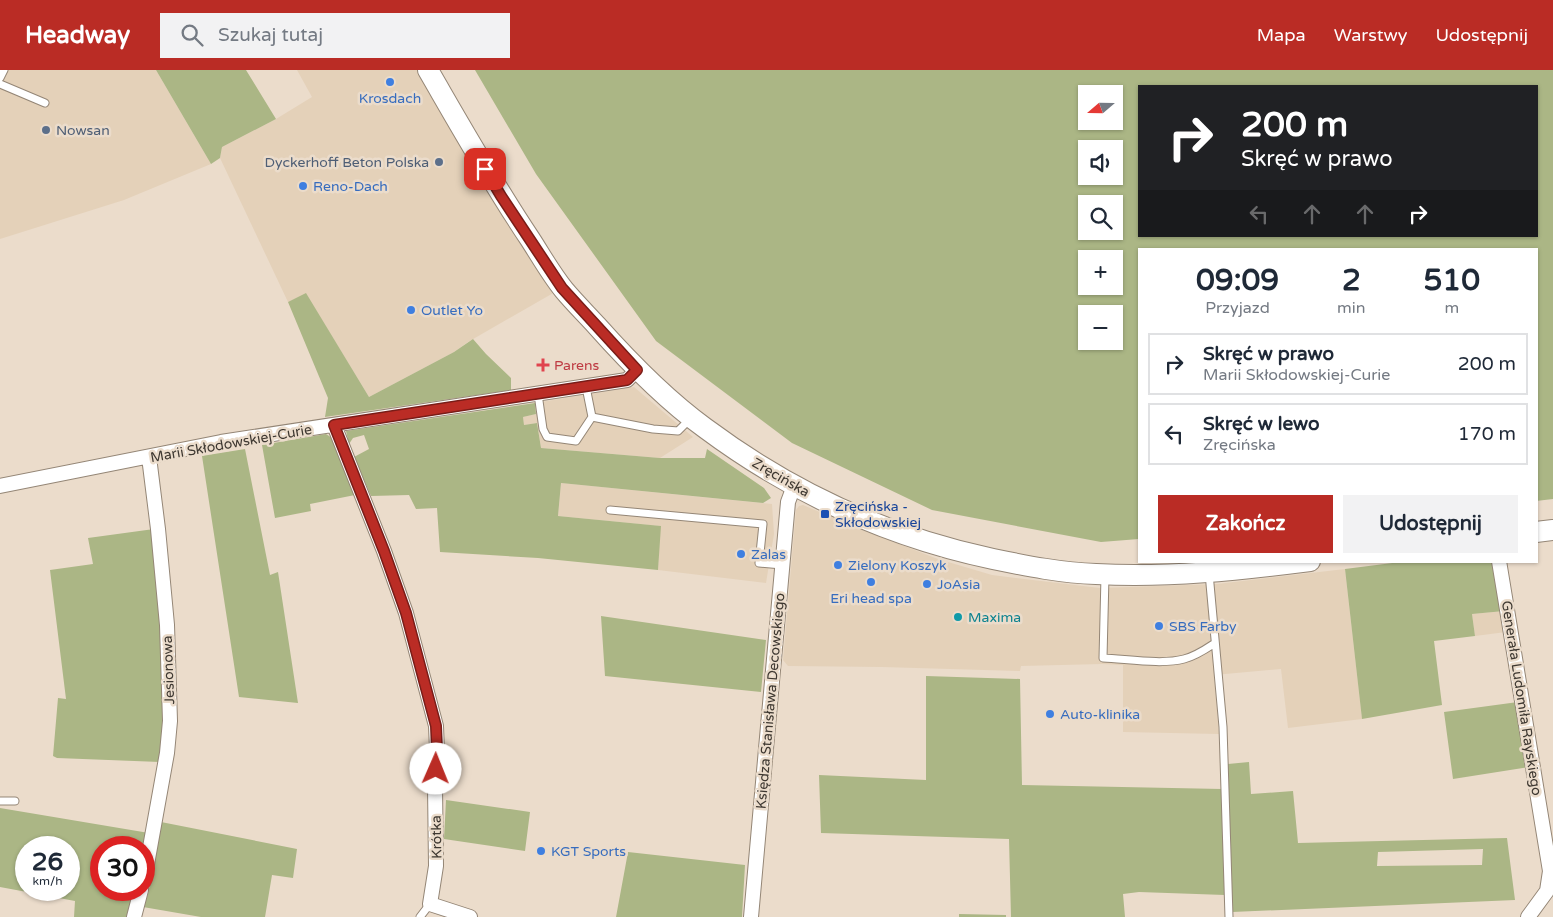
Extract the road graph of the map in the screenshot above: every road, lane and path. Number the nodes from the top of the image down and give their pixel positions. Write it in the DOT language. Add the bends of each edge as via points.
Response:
graph roads {
  1 [pos="4,70"];
  2 [pos="428,70"];
  3 [pos="0,78"];
  4 [pos="0,84"];
  5 [pos="44,103"];
  6 [pos="637,370"];
  7 [pos="586,387"];
  8 [pos="538,394"];
  9 [pos="592,417"];
  10 [pos="692,418"];
  11 [pos="334,425"];
  12 [pos="149,457"];
  13 [pos="0,486"];
  14 [pos="794,486"];
  15 [pos="610,510"];
  16 [pos="1553,530"];
  17 [pos="1538,532"];
  18 [pos="1292,563"];
  19 [pos="1500,563"];
  20 [pos="782,565"];
  21 [pos="1209,572"];
  22 [pos="1105,575"];
  23 [pos="1216,643"];
  24 [pos="0,800"];
  25 [pos="15,801"];
  26 [pos="152,836"];
  27 [pos="139,901"];
  28 [pos="430,904"];
  29 [pos="134,917"];
  30 [pos="420,917"];
  31 [pos="470,917"];
  32 [pos="751,917"];
  33 [pos="1229,917"];
  34 [pos="1528,917"];
  1 -- 3 [label="lane"];
  2 -- 6 [label="street, Zręcińska" via="501,196 562,288"];
  4 -- 5 [label="lane"];
  6 -- 7 [label="street, Marii Skłodowskiej-Curie" via="627,380"];
  6 -- 10 [label="street, Zręcińska"];
  7 -- 8 [label="street, Marii Skłodowskiej-Curie"];
  7 -- 9 [label="lane"];
  8 -- 9 [label="lane" via="547,437 576,441"];
  8 -- 11 [label="street, Marii Skłodowskiej-Curie"];
  9 -- 10 [label="lane" via="678,431"];
  10 -- 14 [label="street, Zręcińska"];
  11 -- 12 [label="street, Marii Skłodowskiej-Curie" via="221,442"];
  11 -- 28 [label="street, Krótka" via="406,613 436,726 436,866"];
  12 -- 13 [label="street, Marii Skłodowskiej-Curie"];
  12 -- 26 [label="street, Jesionowa" via="167,624 170,721"];
  14 -- 20 [label="street, Księdza Stanisława Decowskiego" via="788,502"];
  14 -- 22 [label="street, Zręcińska" via="864,519 954,550 1042,569"];
  15 -- 20 [label="lane" via="763,524 760,563"];
  16 -- 17 [label="street"];
  18 -- 21 [label="street, Zręcińska"];
  19 -- 34 [label="street, Generała Ludomiła Rayskiego" via="1550,871 1547,890"];
  20 -- 32 [label="street, Księdza Stanisława Decowskiego"];
  21 -- 22 [label="street, Zręcińska"];
  21 -- 23 [label="lane"];
  22 -- 23 [label="lane" via="1103,658 1184,659"];
  23 -- 33 [label="lane" via="1223,727"];
  24 -- 25 [label="lane"];
  27 -- 29 [label="street"];
  28 -- 30 [label="lane"];
  28 -- 31 [label="street"];
}
